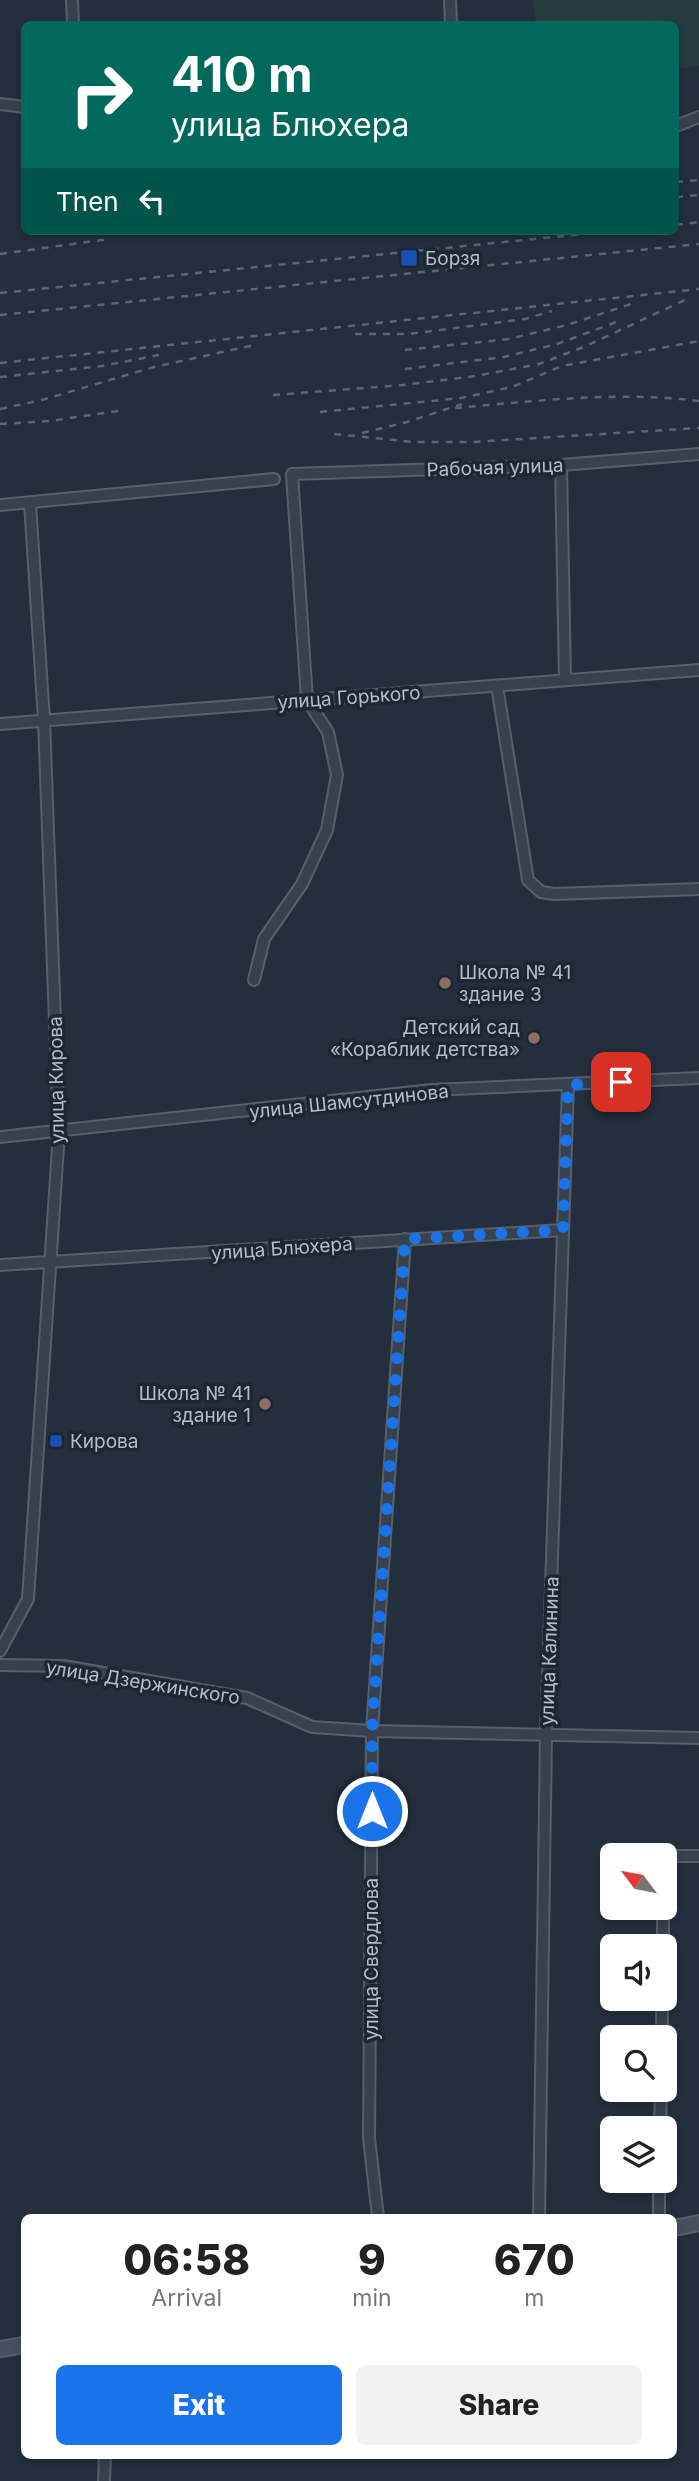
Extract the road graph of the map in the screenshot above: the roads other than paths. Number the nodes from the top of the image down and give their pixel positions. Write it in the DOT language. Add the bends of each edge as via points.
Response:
graph roads {
  1 [pos="72,0"];
  2 [pos="450,0"];
  3 [pos="73,21"];
  4 [pos="451,21"];
  5 [pos="0,104"];
  6 [pos="21,107"];
  7 [pos="699,117"];
  8 [pos="679,125"];
  9 [pos="699,454"];
  10 [pos="561,465"];
  11 [pos="274,479"];
  12 [pos="30,503"];
  13 [pos="0,505"];
  14 [pos="699,670"];
  15 [pos="565,680"];
  16 [pos="497,685"];
  17 [pos="307,700"];
  18 [pos="44,720"];
  19 [pos="0,724"];
  20 [pos="699,888"];
  21 [pos="254,980"];
  22 [pos="699,1078"];
  23 [pos="568,1085"];
  24 [pos="59,1132"];
  25 [pos="0,1137"];
  26 [pos="563,1230"];
  27 [pos="405,1239"];
  28 [pos="51,1264"];
  29 [pos="0,1265"];
  30 [pos="0,1650"];
  31 [pos="0,1665"];
  32 [pos="372,1731"];
  33 [pos="546,1735"];
  34 [pos="699,1738"];
  35 [pos="677,1856"];
  36 [pos="699,1856"];
  37 [pos="659,2193"];
  38 [pos="378,2214"];
  39 [pos="539,2214"];
  40 [pos="659,2214"];
  41 [pos="699,2223"];
  42 [pos="677,2227"];
  43 [pos="21,2346"];
  44 [pos="0,2349"];
  45 [pos="105,2459"];
  46 [pos="104,2481"];
  1 -- 3 [label="street"];
  2 -- 4 [label="street"];
  5 -- 6 [label="street"];
  7 -- 8 [label="street"];
  9 -- 10 [label="street, Рабочая улица"];
  10 -- 15 [label="street"];
  10 -- 17 [label="street, Рабочая улица" via="292,474"];
  11 -- 12 [label="street"];
  12 -- 13 [label="street"];
  12 -- 18 [label="street, улица Кирова"];
  14 -- 15 [label="street, улица Горького"];
  15 -- 16 [label="street, улица Горького"];
  16 -- 17 [label="street, улица Горького"];
  16 -- 20 [label="street" via="528,880 541,892 554,894"];
  17 -- 18 [label="street, улица Горького"];
  17 -- 21 [label="street" via="328,732 337,775 327,830 302,884 264,939"];
  18 -- 19 [label="street, улица Горького"];
  18 -- 24 [label="street, улица Кирова"];
  22 -- 23 [label="street, улица Шамсутдинова"];
  23 -- 24 [label="street, улица Шамсутдинова" via="432,1090"];
  23 -- 26 [label="street, улица Калинина"];
  24 -- 25 [label="street, улица Шамсутдинова"];
  24 -- 28 [label="street, улица Кирова"];
  26 -- 27 [label="street, улица Блюхера"];
  26 -- 33 [label="street, улица Калинина"];
  27 -- 28 [label="street, улица Блюхера"];
  27 -- 32 [label="street, улица Свердлова"];
  28 -- 29 [label="street, улица Блюхера"];
  28 -- 30 [label="street, улица Кирова" via="28,1600"];
  31 -- 32 [label="street, улица Дзержинского" via="63,1666 247,1698 312,1727"];
  32 -- 33 [label="street, улица Дзержинского"];
  32 -- 38 [label="street, улица Свердлова" via="369,2138"];
  33 -- 34 [label="street, улица Дзержинского"];
  33 -- 39 [label="street, улица Калинина"];
  35 -- 36 [label="street"];
  37 -- 40 [label="street"];
  41 -- 42 [label="main road"];
  43 -- 44 [label="main road"];
  45 -- 46 [label="street"];
}
